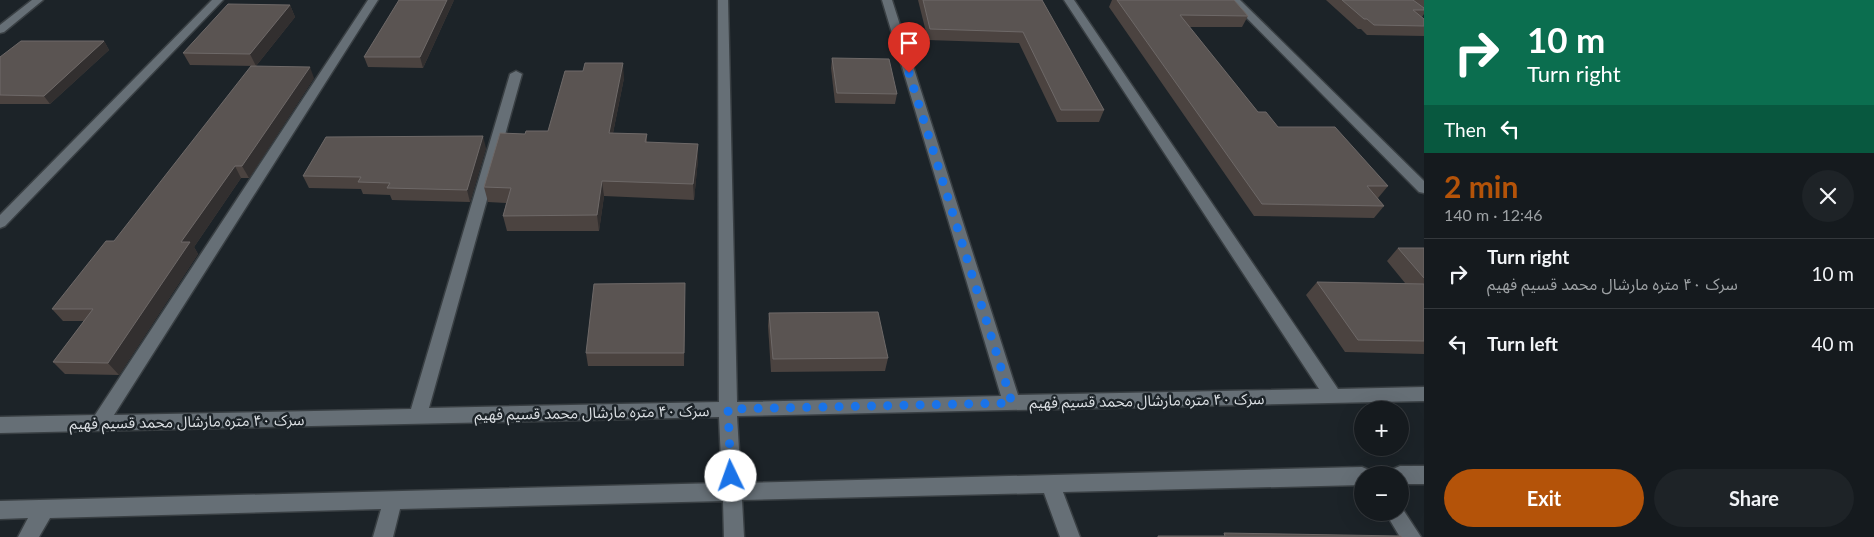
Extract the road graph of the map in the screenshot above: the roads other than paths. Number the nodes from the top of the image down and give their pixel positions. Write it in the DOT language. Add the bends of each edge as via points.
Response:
graph roads {
  1 [pos="38,0"];
  2 [pos="218,0"];
  3 [pos="373,0"];
  4 [pos="723,0"];
  5 [pos="887,0"];
  6 [pos="1068,0"];
  7 [pos="1234,0"];
  8 [pos="0,30"];
  9 [pos="516,74"];
  10 [pos="1424,189"];
  11 [pos="0,223"];
  12 [pos="1424,394"];
  13 [pos="1333,396"];
  14 [pos="1012,403"];
  15 [pos="728,409"];
  16 [pos="418,415"];
  17 [pos="100,422"];
  18 [pos="0,425"];
  19 [pos="1424,475"];
  20 [pos="1354,476"];
  21 [pos="1409,476"];
  22 [pos="1051,485"];
  23 [pos="732,492"];
  24 [pos="393,500"];
  25 [pos="45,508"];
  26 [pos="0,510"];
  27 [pos="1401,521"];
  28 [pos="28,537"];
  29 [pos="383,537"];
  30 [pos="734,537"];
  31 [pos="1070,537"];
  32 [pos="1411,537"];
  1 -- 8 [label="street"];
  2 -- 11 [label="street"];
  3 -- 17 [label="street"];
  4 -- 15 [label="street"];
  5 -- 14 [label="street"];
  6 -- 13 [label="street"];
  7 -- 10 [label="street"];
  9 -- 16 [label="street"];
  12 -- 13 [label="street, سرک ۴۰ متره مارشال محمد قسیم فهیم"];
  13 -- 14 [label="street, سرک ۴۰ متره مارشال محمد قسیم فهیم"];
  14 -- 15 [label="street, سرک ۴۰ متره مارشال محمد قسیم فهیم"];
  15 -- 16 [label="street, سرک ۴۰ متره مارشال محمد قسیم فهیم"];
  15 -- 23 [label="street"];
  16 -- 17 [label="street, سرک ۴۰ متره مارشال محمد قسیم فهیم"];
  17 -- 18 [label="street, سرک ۴۰ متره مارشال محمد قسیم فهیم"];
  19 -- 21 [label="street"];
  20 -- 22 [label="street"];
  22 -- 23 [label="street"];
  22 -- 31 [label="street"];
  23 -- 24 [label="street"];
  23 -- 30 [label="street"];
  24 -- 25 [label="street"];
  24 -- 29 [label="street"];
  25 -- 26 [label="street"];
  25 -- 28 [label="street"];
  27 -- 32 [label="street"];
}
